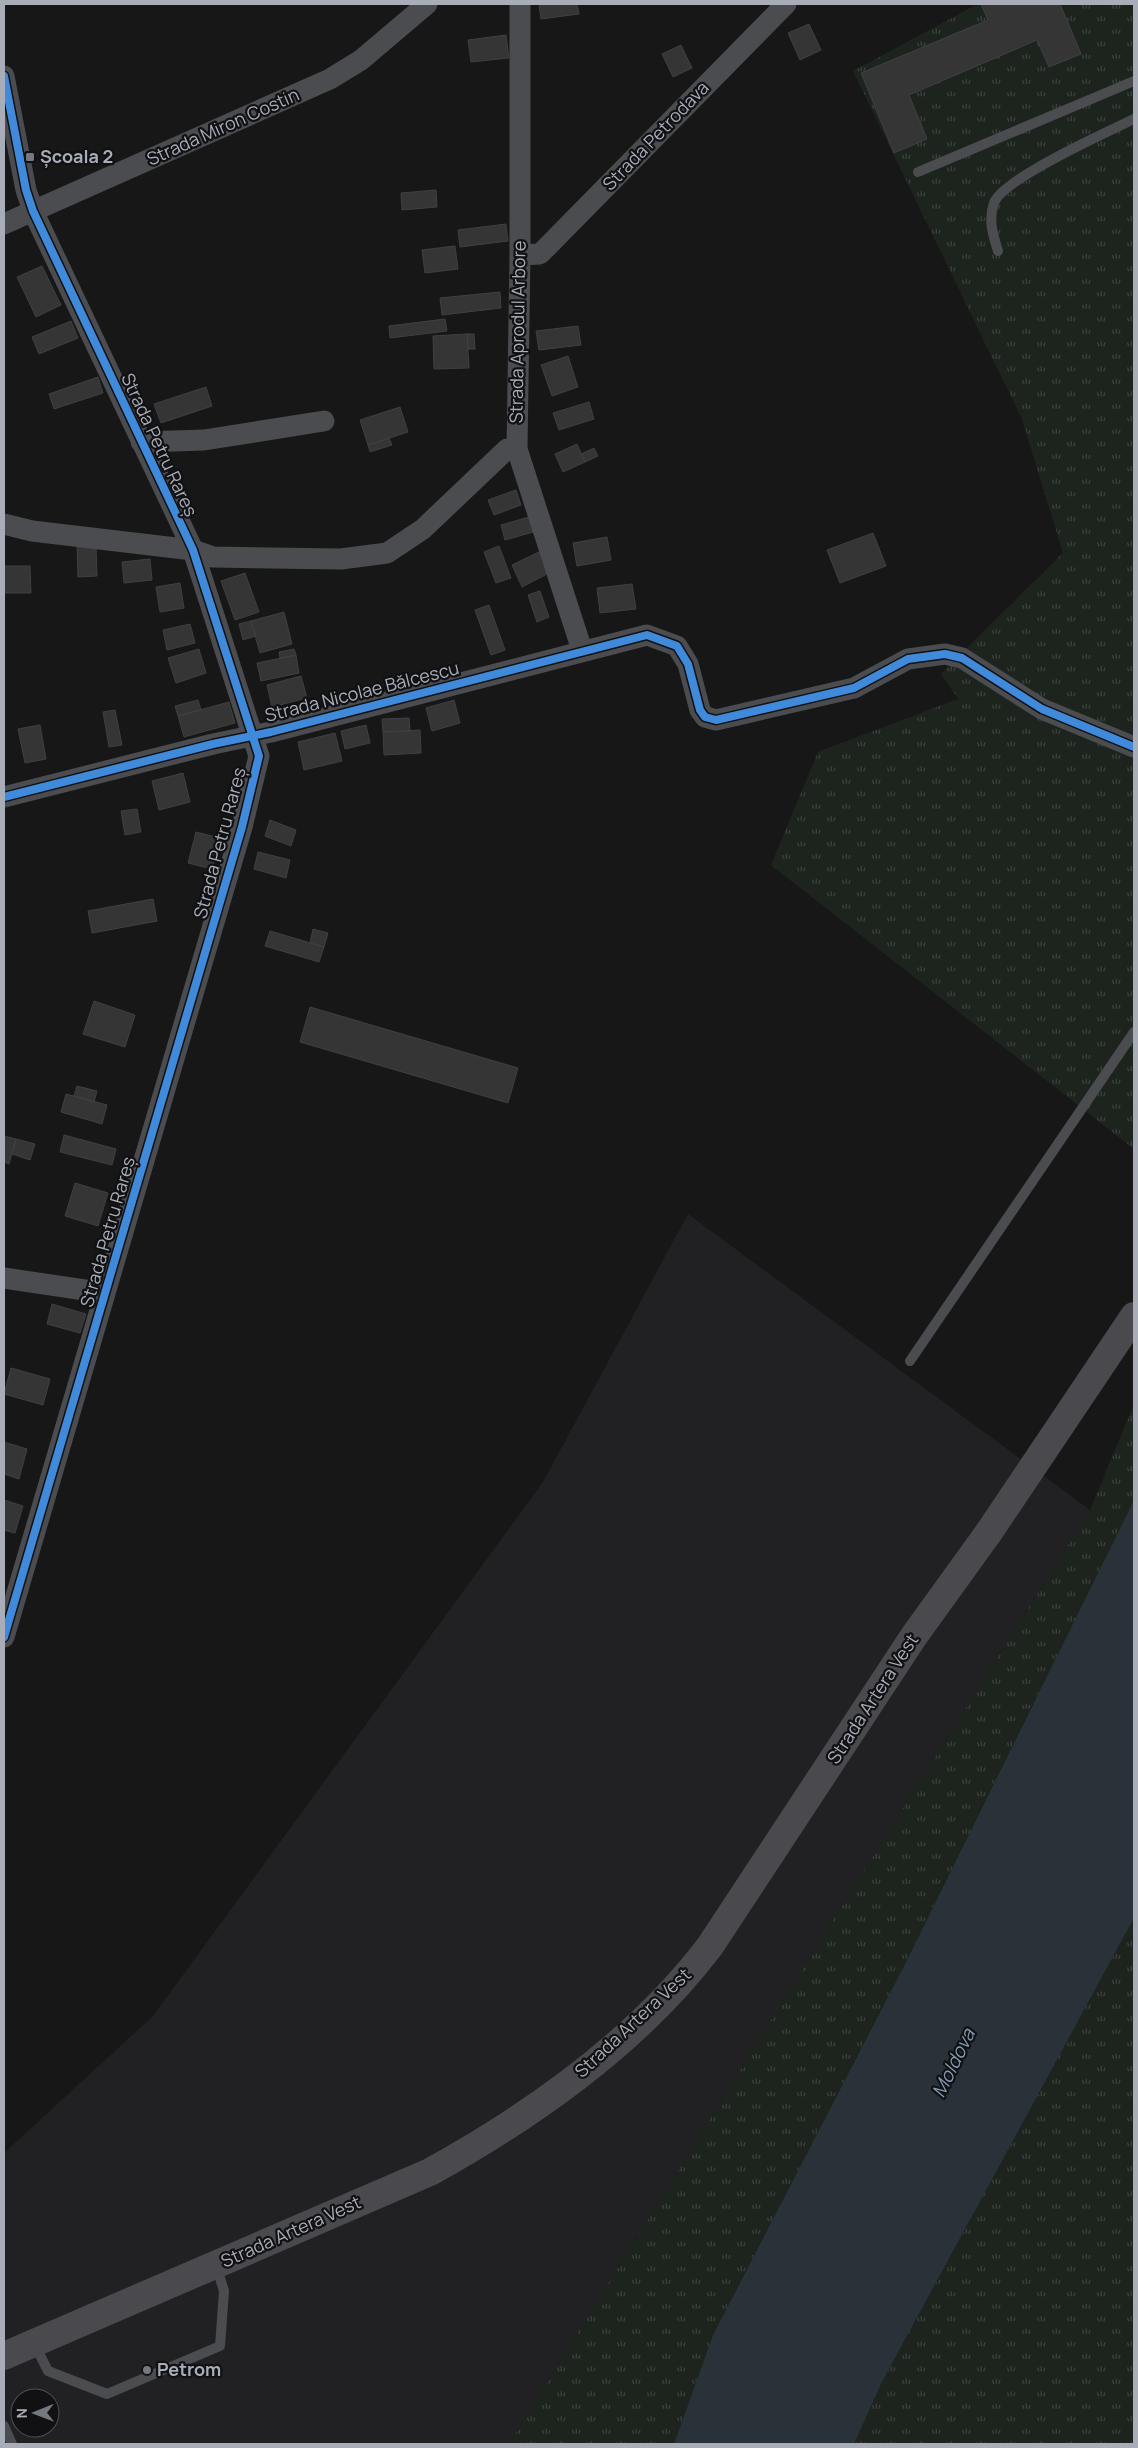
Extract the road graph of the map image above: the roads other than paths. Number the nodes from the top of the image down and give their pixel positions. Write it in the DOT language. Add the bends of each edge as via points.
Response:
graph roads {
  1 [pos="427,4"];
  2 [pos="520,4"];
  3 [pos="786,4"];
  4 [pos="4,76"];
  5 [pos="1134,81"];
  6 [pos="1134,119"];
  7 [pos="918,172"];
  8 [pos="33,211"];
  9 [pos="4,224"];
  10 [pos="998,251"];
  11 [pos="520,255"];
  12 [pos="324,422"];
  13 [pos="141,442"];
  14 [pos="517,448"];
  15 [pos="4,524"];
  16 [pos="193,550"];
  17 [pos="582,650"];
  18 [pos="252,735"];
  19 [pos="1134,747"];
  20 [pos="4,796"];
  21 [pos="1134,1032"];
  22 [pos="4,1278"];
  23 [pos="105,1293"];
  24 [pos="1134,1316"];
  25 [pos="910,1361"];
  26 [pos="4,1637"];
  27 [pos="216,2265"];
  28 [pos="35,2344"];
  29 [pos="4,2356"];
  30 [pos="4,2426"];
  31 [pos="12,2444"];
  1 -- 8 [label="street, Strada Miron Costin" via="361,60 330,79"];
  2 -- 11 [label="street, Strada Aprodul Arbore"];
  3 -- 11 [label="street, Strada Petrodava" via="540,254"];
  4 -- 8 [label="street, Strada Petru Rareș"];
  5 -- 7 [label="lane"];
  6 -- 10 [label="lane" via="1081,143 1005,190 994,201 990,226"];
  8 -- 9 [label="street, Strada Miron Costin"];
  8 -- 13 [label="street, Strada Petru Rareș"];
  11 -- 14 [label="street, Strada Aprodul Arbore"];
  12 -- 13 [label="street" via="204,440"];
  13 -- 16 [label="street, Strada Petru Rareș"];
  14 -- 16 [label="street" via="507,449 423,529 387,553 341,559 276,559 213,557"];
  14 -- 17 [label="street, Strada Aprodul Arbore"];
  15 -- 16 [label="street" via="32,531"];
  16 -- 18 [label="street, Strada Petru Rareș"];
  17 -- 18 [label="street, Strada Nicolae Bălcescu"];
  17 -- 19 [label="street, Strada Nicolae Bălcescu" via="647,635 677,646 688,664 700,710 705,717 716,720 854,688 908,659 945,654 962,658 1042,709"];
  18 -- 20 [label="street, Strada Nicolae Bălcescu"];
  18 -- 23 [label="street, Strada Petru Rareș" via="259,756 242,828"];
  21 -- 25 [label="lane"];
  22 -- 23 [label="street"];
  23 -- 26 [label="street, Strada Petru Rareș"];
  24 -- 27 [label="main road, Strada Artera Vest" via="989,1532 914,1636 687,1977 617,2043 548,2099 486,2142 430,2172"];
  27 -- 28 [label="main road, Strada Artera Vest"];
  27 -- 28 [label="lane" via="224,2292 220,2346 107,2394 48,2371"];
  28 -- 29 [label="main road, Strada Artera Vest"];
  30 -- 31 [label="lane"];
}
